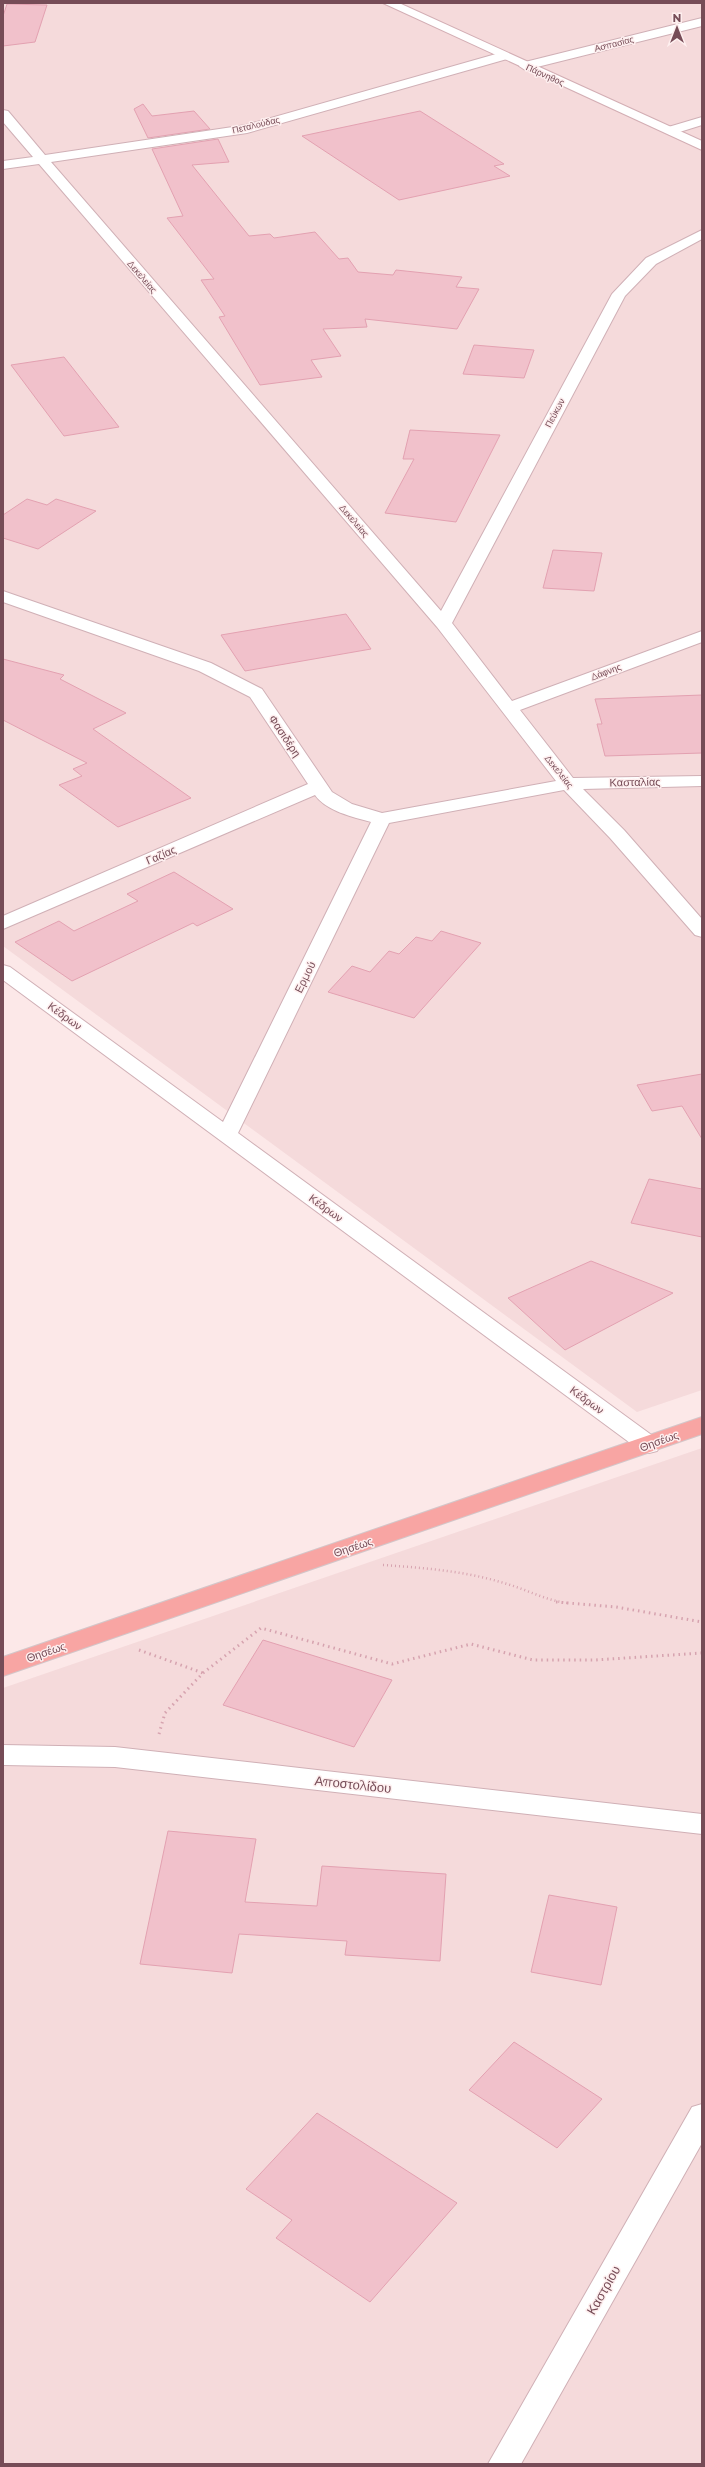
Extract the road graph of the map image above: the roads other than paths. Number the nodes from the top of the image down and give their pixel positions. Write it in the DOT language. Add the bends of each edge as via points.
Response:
graph roads {
  1 [pos="389,3"];
  2 [pos="702,22"];
  3 [pos="503,56"];
  4 [pos="525,66"];
  5 [pos="3,114"];
  6 [pos="702,120"];
  7 [pos="670,131"];
  8 [pos="702,146"];
  9 [pos="41,160"];
  10 [pos="3,165"];
  11 [pos="702,234"];
  12 [pos="3,596"];
  13 [pos="443,624"];
  14 [pos="702,636"];
  15 [pos="509,708"];
  16 [pos="702,781"];
  17 [pos="568,784"];
  18 [pos="319,786"];
  19 [pos="382,819"];
  20 [pos="3,923"];
  21 [pos="702,931"];
  22 [pos="3,971"];
  23 [pos="227,1135"];
  24 [pos="702,1425"];
  25 [pos="649,1445"];
  26 [pos="3,1667"];
  27 [pos="3,1755"];
  28 [pos="702,1824"];
  29 [pos="702,2116"];
  30 [pos="504,2464"];
  1 -- 3 [label="street, Πάρνηθος"];
  2 -- 4 [label="street, Ασπασίας"];
  3 -- 4 [label="street, Πάρνηθος"];
  3 -- 9 [label="street, Πεταλούδας" via="247,129"];
  4 -- 7 [label="street, Πάρνηθος"];
  5 -- 9 [label="street, Δεκελείας"];
  6 -- 7 [label="street"];
  7 -- 8 [label="street, Πάρνηθος"];
  9 -- 10 [label="street, Πεταλούδας"];
  9 -- 13 [label="street, Δεκελείας"];
  11 -- 13 [label="street, Πεύκων" via="651,260 619,294"];
  12 -- 18 [label="street, Φασιδέρη" via="205,667 256,693"];
  13 -- 15 [label="street, Δεκελείας"];
  14 -- 15 [label="street, Δάφνης"];
  15 -- 17 [label="street, Δεκελείας"];
  16 -- 17 [label="street, Κασταλίας"];
  17 -- 19 [label="street, Φασιδέρη"];
  17 -- 21 [label="street, Δεκελείας" via="617,834"];
  18 -- 19 [label="street, Φασιδέρη" via="325,796 340,806"];
  18 -- 20 [label="street, Γαζίας"];
  19 -- 23 [label="street, Ερμού"];
  22 -- 23 [label="street, Κέδρων"];
  23 -- 25 [label="street, Κέδρων"];
  24 -- 25 [label="main road, Θησέως"];
  25 -- 26 [label="main road, Θησέως"];
  27 -- 28 [label="street, Αποστολίδου" via="115,1758"];
  29 -- 30 [label="street, Καστρίου"];
}
